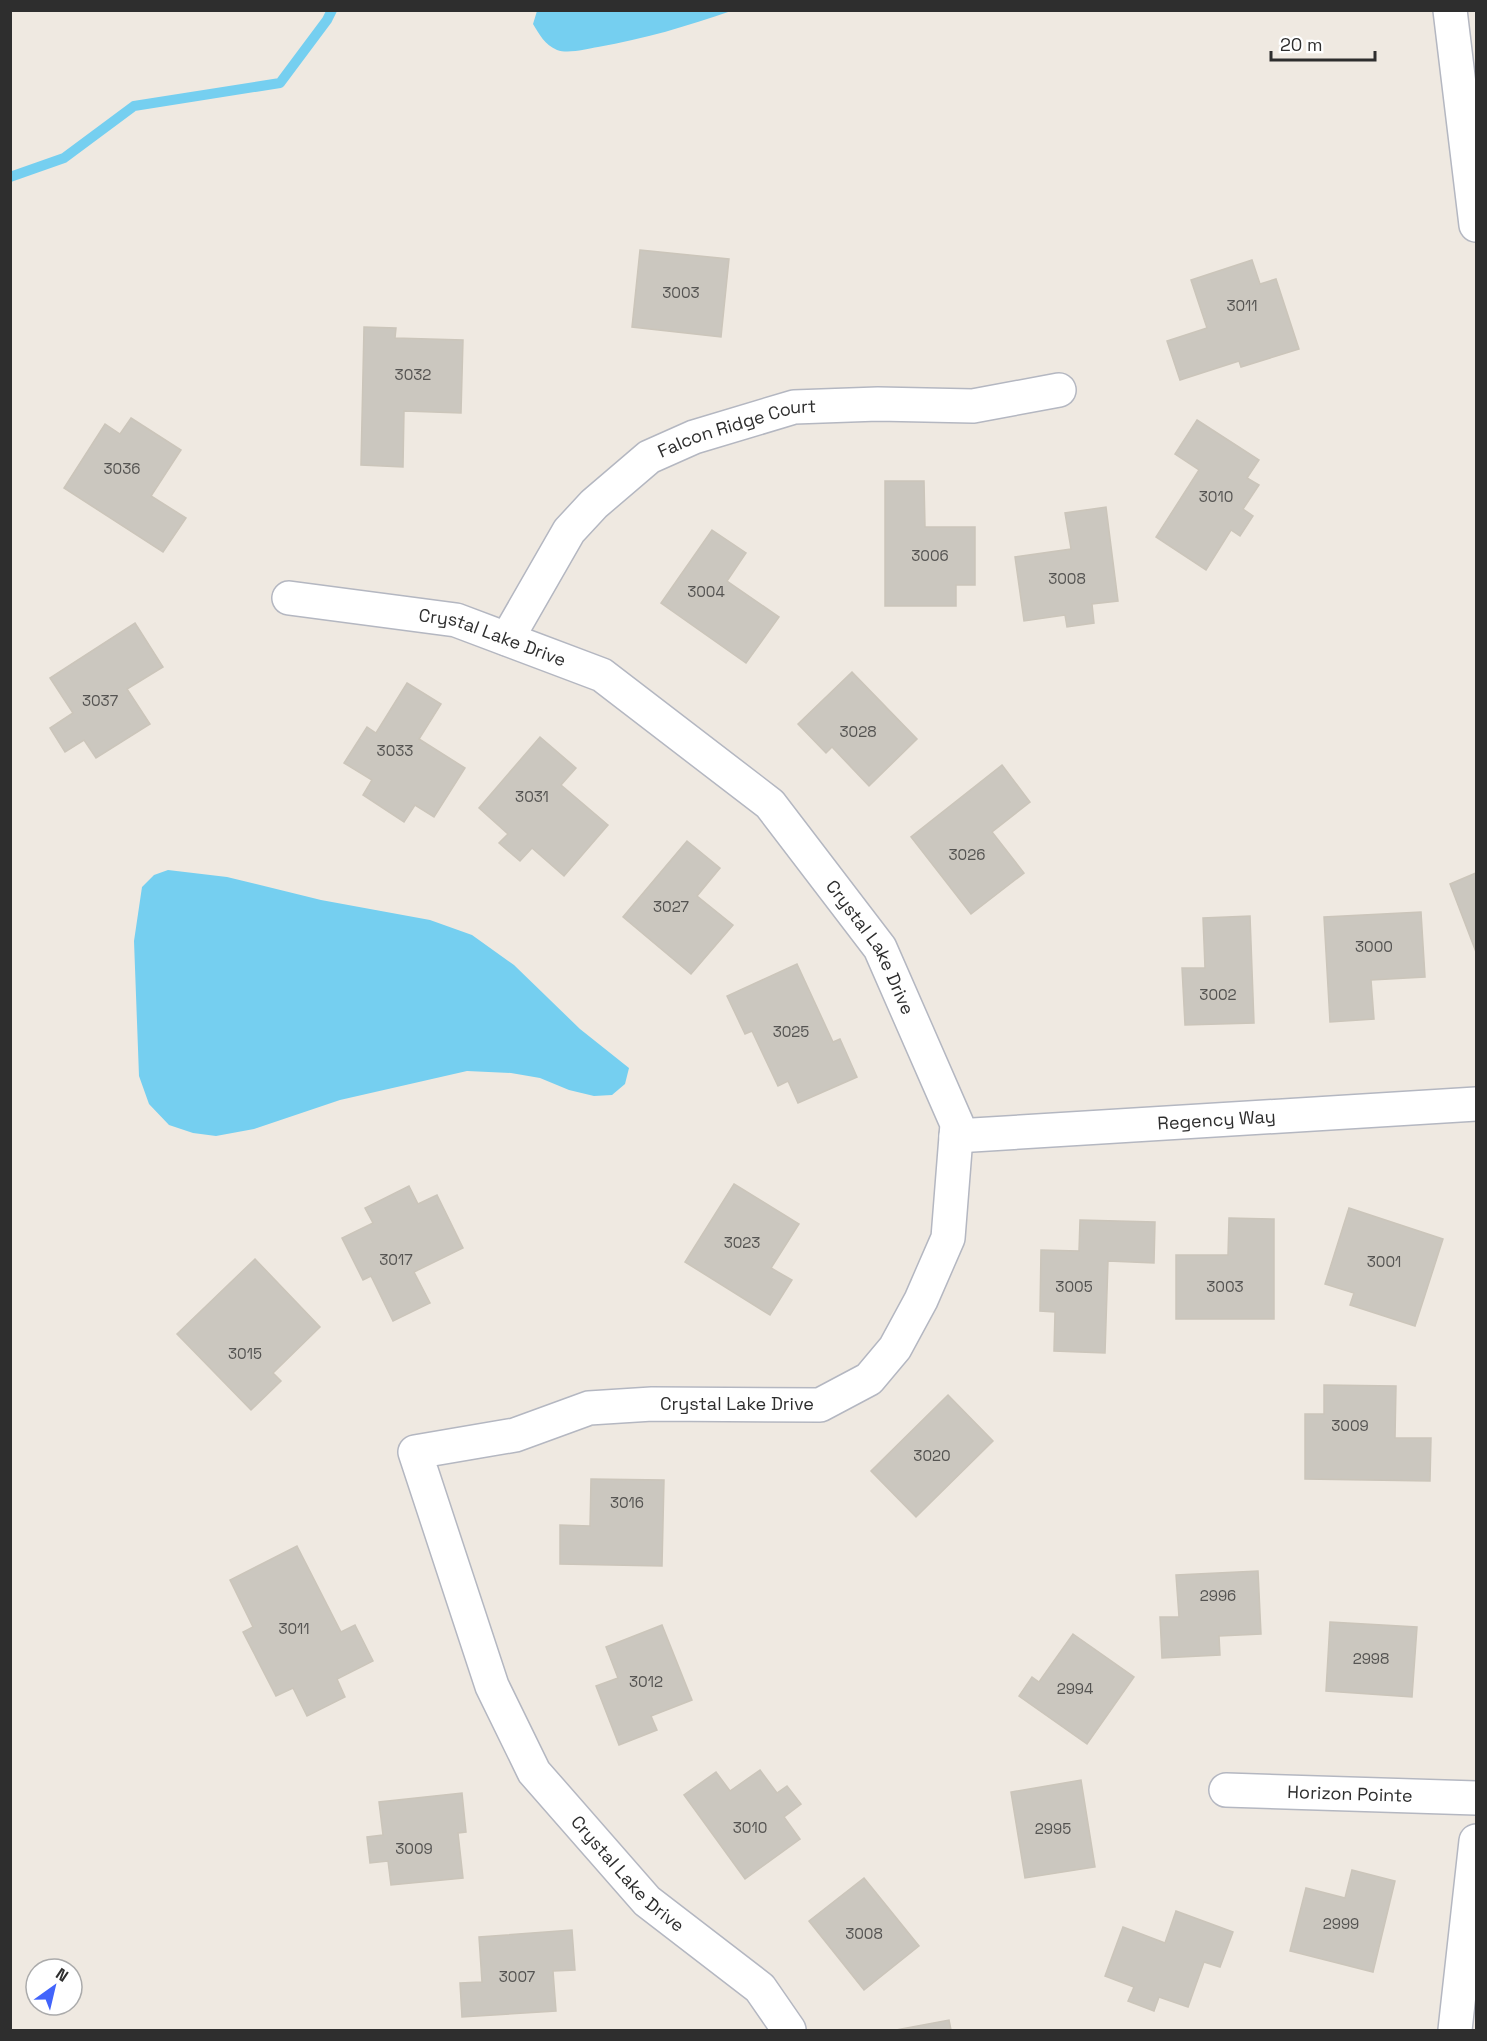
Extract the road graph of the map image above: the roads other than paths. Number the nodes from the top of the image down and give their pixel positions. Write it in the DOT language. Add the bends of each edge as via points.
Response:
graph roads {
  1 [pos="1450,10"];
  2 [pos="1476,225"];
  3 [pos="1059,390"];
  4 [pos="289,598"];
  5 [pos="507,639"];
  6 [pos="1476,1104"];
  7 [pos="956,1136"];
  8 [pos="1226,1790"];
  9 [pos="1476,1798"];
  10 [pos="1476,1841"];
  11 [pos="1476,1845"];
  12 [pos="789,2031"];
  13 [pos="1455,2031"];
  1 -- 2 [label="street"];
  3 -- 5 [label="street, Falcon Ridge Court" via="973,406 794,407 694,437 649,456 569,531"];
  4 -- 5 [label="street, Crystal Lake Drive" via="456,620"];
  5 -- 7 [label="street, Crystal Lake Drive" via="602,675 770,804 880,948 957,1124"];
  6 -- 7 [label="street, Regency Way"];
  7 -- 12 [label="street, Crystal Lake Drive" via="948,1238 895,1348 869,1379 820,1406 652,1404 589,1408 515,1435 415,1452 492,1686 534,1772 647,1901 760,1988"];
  8 -- 9 [label="street, Horizon Pointe"];
  10 -- 11 [label="street"];
  11 -- 13 [label="street"];
}
